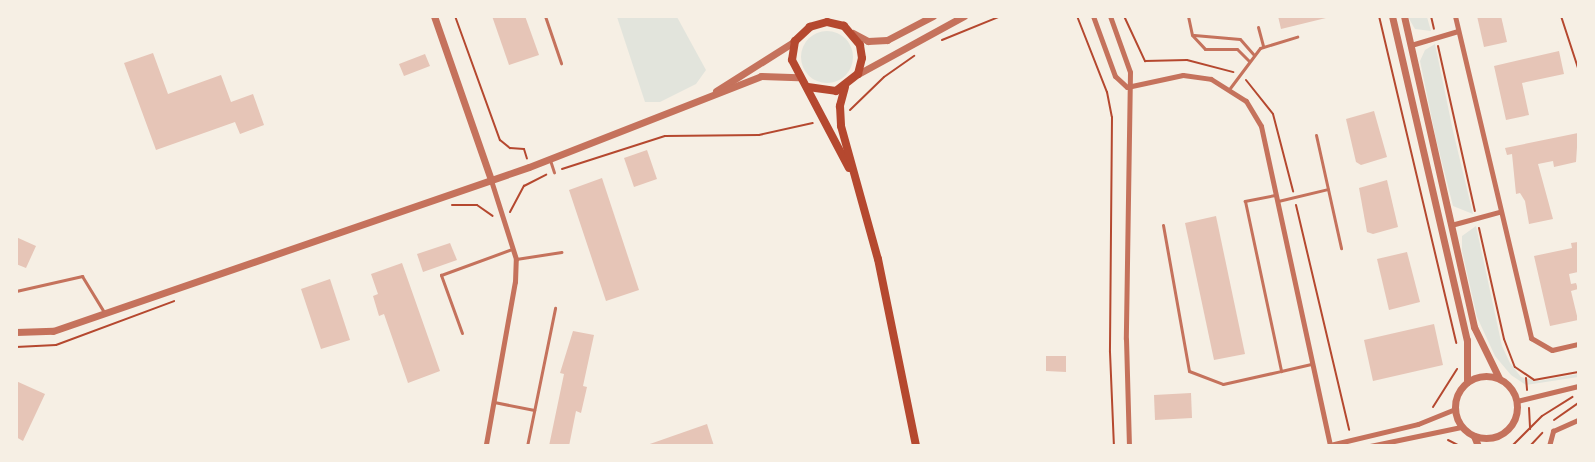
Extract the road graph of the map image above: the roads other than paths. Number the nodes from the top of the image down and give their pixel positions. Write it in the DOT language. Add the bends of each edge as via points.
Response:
graph roads {
  1 [pos="434,16"];
  2 [pos="545,16"];
  3 [pos="807,16"];
  4 [pos="933,16"];
  5 [pos="964,16"];
  6 [pos="1093,16"];
  7 [pos="1110,16"];
  8 [pos="1188,16"];
  9 [pos="1392,16"];
  10 [pos="1404,16"];
  11 [pos="1455,16"];
  12 [pos="837,20"];
  13 [pos="1258,27"];
  14 [pos="805,30"];
  15 [pos="1458,32"];
  16 [pos="853,33"];
  17 [pos="1192,35"];
  18 [pos="1297,37"];
  19 [pos="795,41"];
  20 [pos="1411,45"];
  21 [pos="1263,47"];
  22 [pos="1253,54"];
  23 [pos="1248,61"];
  24 [pos="561,63"];
  25 [pos="858,74"];
  26 [pos="798,77"];
  27 [pos="808,87"];
  28 [pos="845,87"];
  29 [pos="1127,87"];
  30 [pos="1230,88"];
  31 [pos="700,100"];
  32 [pos="1316,135"];
  33 [pos="550,159"];
  34 [pos="554,172"];
  35 [pos="491,180"];
  36 [pos="856,182"];
  37 [pos="1328,189"];
  38 [pos="1276,198"];
  39 [pos="1499,212"];
  40 [pos="1163,225"];
  41 [pos="1451,225"];
  42 [pos="513,248"];
  43 [pos="1341,248"];
  44 [pos="561,252"];
  45 [pos="516,259"];
  46 [pos="16,291"];
  47 [pos="555,308"];
  48 [pos="105,313"];
  49 [pos="16,332"];
  50 [pos="462,333"];
  51 [pos="1578,344"];
  52 [pos="1312,364"];
  53 [pos="1281,371"];
  54 [pos="1499,378"];
  55 [pos="1467,382"];
  56 [pos="1578,386"];
  57 [pos="1517,401"];
  58 [pos="491,402"];
  59 [pos="534,410"];
  60 [pos="1455,410"];
  61 [pos="1578,420"];
  62 [pos="1461,427"];
  63 [pos="1500,435"];
  64 [pos="1474,436"];
  65 [pos="486,445"];
  66 [pos="1330,445"];
  67 [pos="526,446"];
  68 [pos="916,446"];
  69 [pos="1130,446"];
  70 [pos="1370,446"];
  71 [pos="1478,446"];
  72 [pos="1498,446"];
  73 [pos="1549,446"];
  1 -- 35 [label="street"];
  2 -- 24 [label="lane"];
  3 -- 14 [label="main road"];
  4 -- 16 [label="street" via="887,40 868,41"];
  5 -- 25 [label="street"];
  6 -- 29 [label="street" via="1115,76"];
  7 -- 29 [label="street" via="1130,72"];
  8 -- 17 [label="lane"];
  9 -- 55 [label="street" via="1467,340"];
  10 -- 20 [label="street"];
  11 -- 15 [label="street"];
  12 -- 14 [label="main road"];
  12 -- 16 [label="main road"];
  13 -- 21 [label="lane"];
  14 -- 19 [label="main road"];
  15 -- 20 [label="street"];
  15 -- 39 [label="street"];
  16 -- 25 [label="main road" via="862,53"];
  17 -- 22 [label="lane" via="1240,39"];
  17 -- 23 [label="lane" via="1205,49 1237,49"];
  18 -- 21 [label="lane"];
  19 -- 26 [label="main road" via="792,60"];
  19 -- 31 [label="street"];
  20 -- 41 [label="street"];
  21 -- 22 [label="lane"];
  22 -- 23 [label="lane"];
  23 -- 30 [label="lane"];
  25 -- 28 [label="main road"];
  26 -- 27 [label="main road"];
  26 -- 31 [label="street" via="770,74"];
  27 -- 28 [label="main road" via="826,92"];
  27 -- 36 [label="main road"];
  28 -- 36 [label="main road" via="839,114"];
  29 -- 30 [label="street" via="1183,75"];
  29 -- 69 [label="street"];
  30 -- 38 [label="street" via="1246,101 1261,126"];
  31 -- 33 [label="street"];
  32 -- 37 [label="lane"];
  33 -- 34 [label="lane"];
  33 -- 35 [label="street"];
  35 -- 42 [label="street"];
  35 -- 48 [label="street"];
  36 -- 68 [label="main road" via="897,342"];
  37 -- 38 [label="lane"];
  37 -- 43 [label="lane"];
  38 -- 52 [label="street"];
  38 -- 53 [label="lane" via="1245,201"];
  39 -- 41 [label="street"];
  39 -- 51 [label="street" via="1532,338 1552,350"];
  40 -- 53 [label="lane" via="1189,371 1223,384"];
  41 -- 54 [label="street" via="1474,327"];
  42 -- 45 [label="street"];
  42 -- 50 [label="lane" via="441,275"];
  44 -- 45 [label="lane"];
  45 -- 58 [label="street"];
  46 -- 48 [label="lane" via="82,276"];
  47 -- 59 [label="lane"];
  48 -- 49 [label="street" via="53,331"];
  52 -- 53 [label="lane"];
  52 -- 66 [label="street"];
  54 -- 55 [label="street" via="1483,376"];
  54 -- 57 [label="street" via="1514,392"];
  55 -- 60 [label="street" via="1460,390"];
  56 -- 57 [label="street"];
  57 -- 63 [label="street" via="1514,421"];
  58 -- 59 [label="lane"];
  58 -- 65 [label="street"];
  59 -- 67 [label="lane"];
  60 -- 62 [label="street"];
  60 -- 66 [label="street"];
  61 -- 73 [label="street" via="1553,431"];
  62 -- 64 [label="street"];
  62 -- 70 [label="street"];
  63 -- 64 [label="street"];
  63 -- 72 [label="street"];
  64 -- 71 [label="street"];
}
